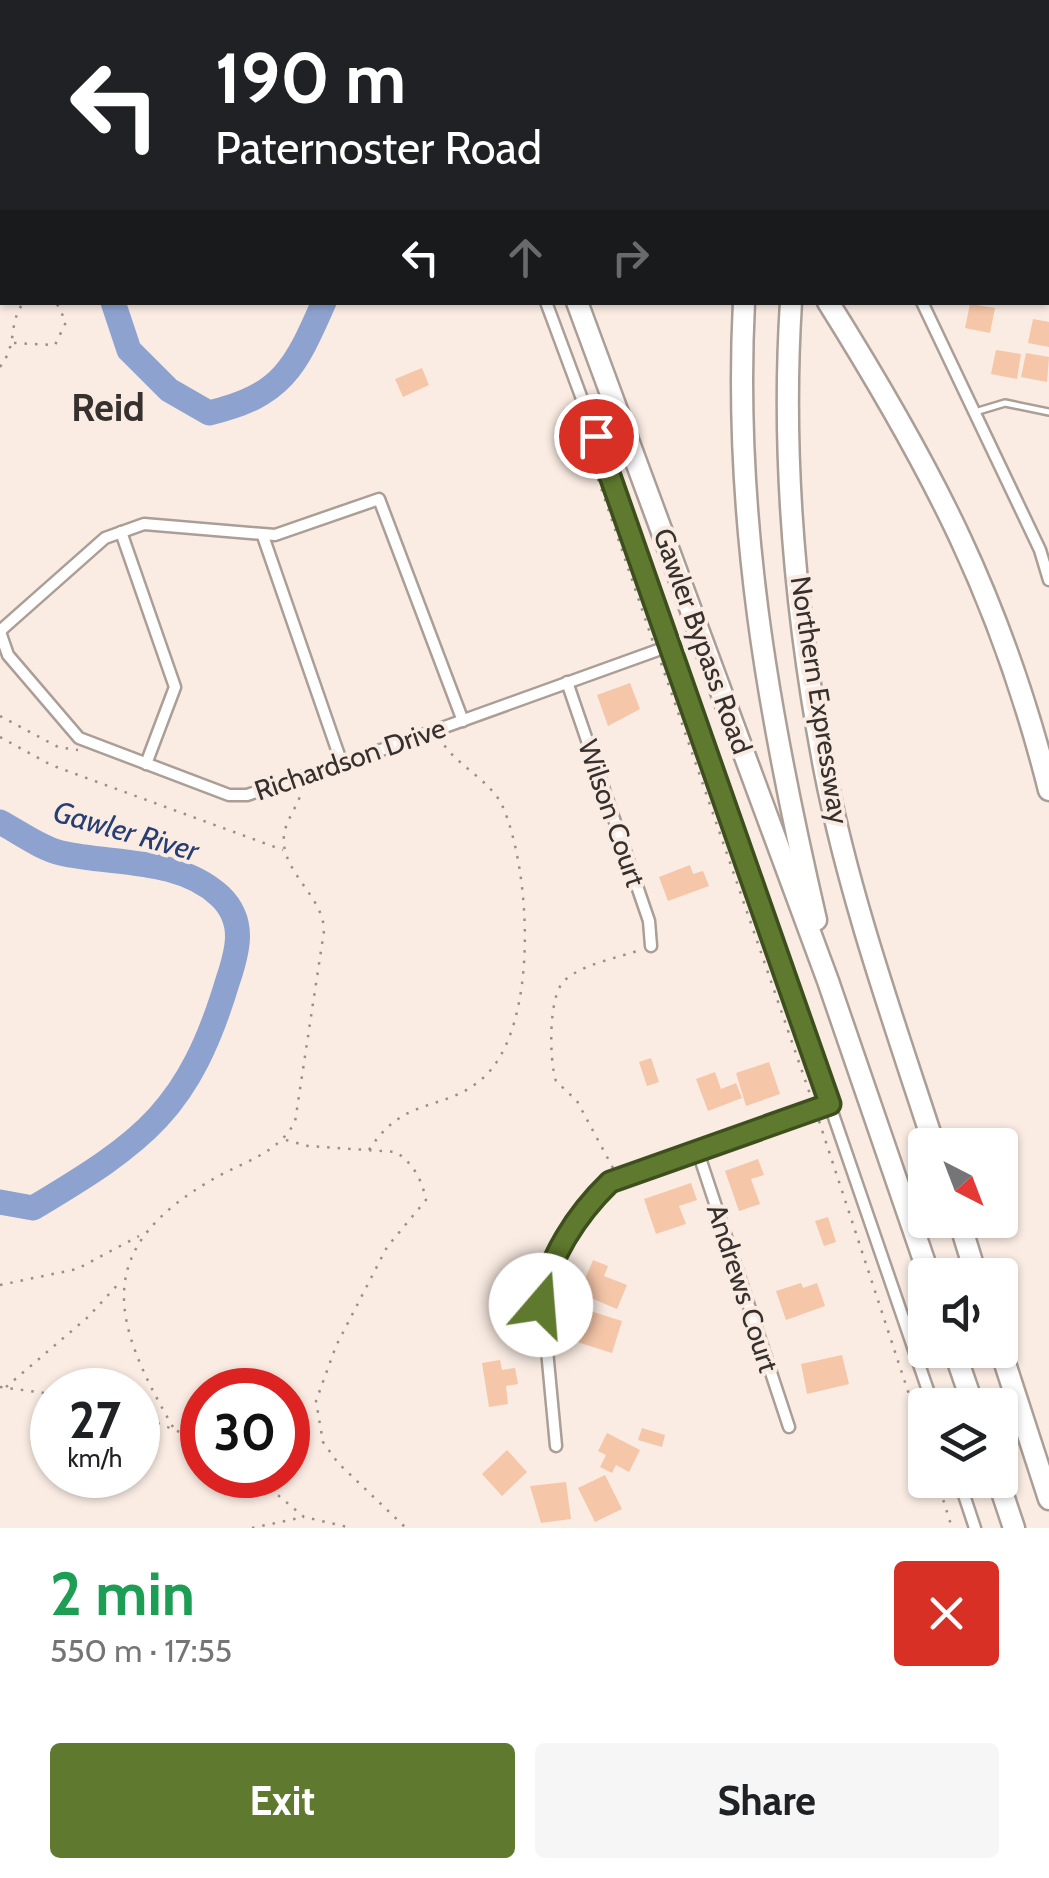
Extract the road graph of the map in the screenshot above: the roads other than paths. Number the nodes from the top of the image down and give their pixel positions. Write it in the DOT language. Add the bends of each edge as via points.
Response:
graph roads {
  1 [pos="547,305"];
  2 [pos="578,305"];
  3 [pos="744,305"];
  4 [pos="791,305"];
  5 [pos="830,305"];
  6 [pos="923,305"];
  7 [pos="975,412"];
  8 [pos="1049,412"];
  9 [pos="121,532"];
  10 [pos="263,536"];
  11 [pos="1049,580"];
  12 [pos="0,632"];
  13 [pos="672,645"];
  14 [pos="567,682"];
  15 [pos="463,721"];
  16 [pos="146,764"];
  17 [pos="342,764"];
  18 [pos="1049,790"];
  19 [pos="650,946"];
  20 [pos="828,981"];
  21 [pos="830,1104"];
  22 [pos="929,1128"];
  23 [pos="697,1149"];
  24 [pos="923,1258"];
  25 [pos="1006,1368"];
  26 [pos="927,1388"];
  27 [pos="789,1428"];
  28 [pos="556,1446"];
  29 [pos="964,1498"];
  30 [pos="1004,1498"];
  31 [pos="1049,1499"];
  32 [pos="975,1528"];
  33 [pos="1014,1528"];
  1 -- 13 [label="street"];
  2 -- 20 [label="highway, Gawler Bypass Road"];
  3 -- 20 [label="highway, Northern Expressway" via="747,530 760,654"];
  4 -- 22 [label="highway, Northern Expressway" via="796,546 826,774 860,913"];
  5 -- 18 [label="highway" via="964,537 1014,664"];
  6 -- 7 [label="street"];
  7 -- 8 [label="lane" via="1005,403"];
  7 -- 11 [label="street"];
  9 -- 10 [label="street" via="144,524"];
  9 -- 12 [label="street" via="104,538"];
  9 -- 16 [label="street" via="175,687"];
  10 -- 15 [label="street" via="379,498"];
  10 -- 17 [label="street"];
  12 -- 16 [label="street, Richardson Drive" via="7,650 85,740"];
  13 -- 14 [label="street, Richardson Drive"];
  13 -- 21 [label="street"];
  14 -- 15 [label="street, Richardson Drive"];
  14 -- 19 [label="street, Wilson Court" via="649,920"];
  15 -- 17 [label="street, Richardson Drive"];
  16 -- 17 [label="street, Richardson Drive" via="229,795"];
  20 -- 24 [label="highway"];
  21 -- 23 [label="street"];
  21 -- 26 [label="street"];
  23 -- 27 [label="street, Andrews Court"];
  23 -- 28 [label="street" via="620,1177 583,1209 543,1288"];
  25 -- 31 [label="highway"];
  29 -- 32 [label="street"];
  30 -- 33 [label="highway"];
}
